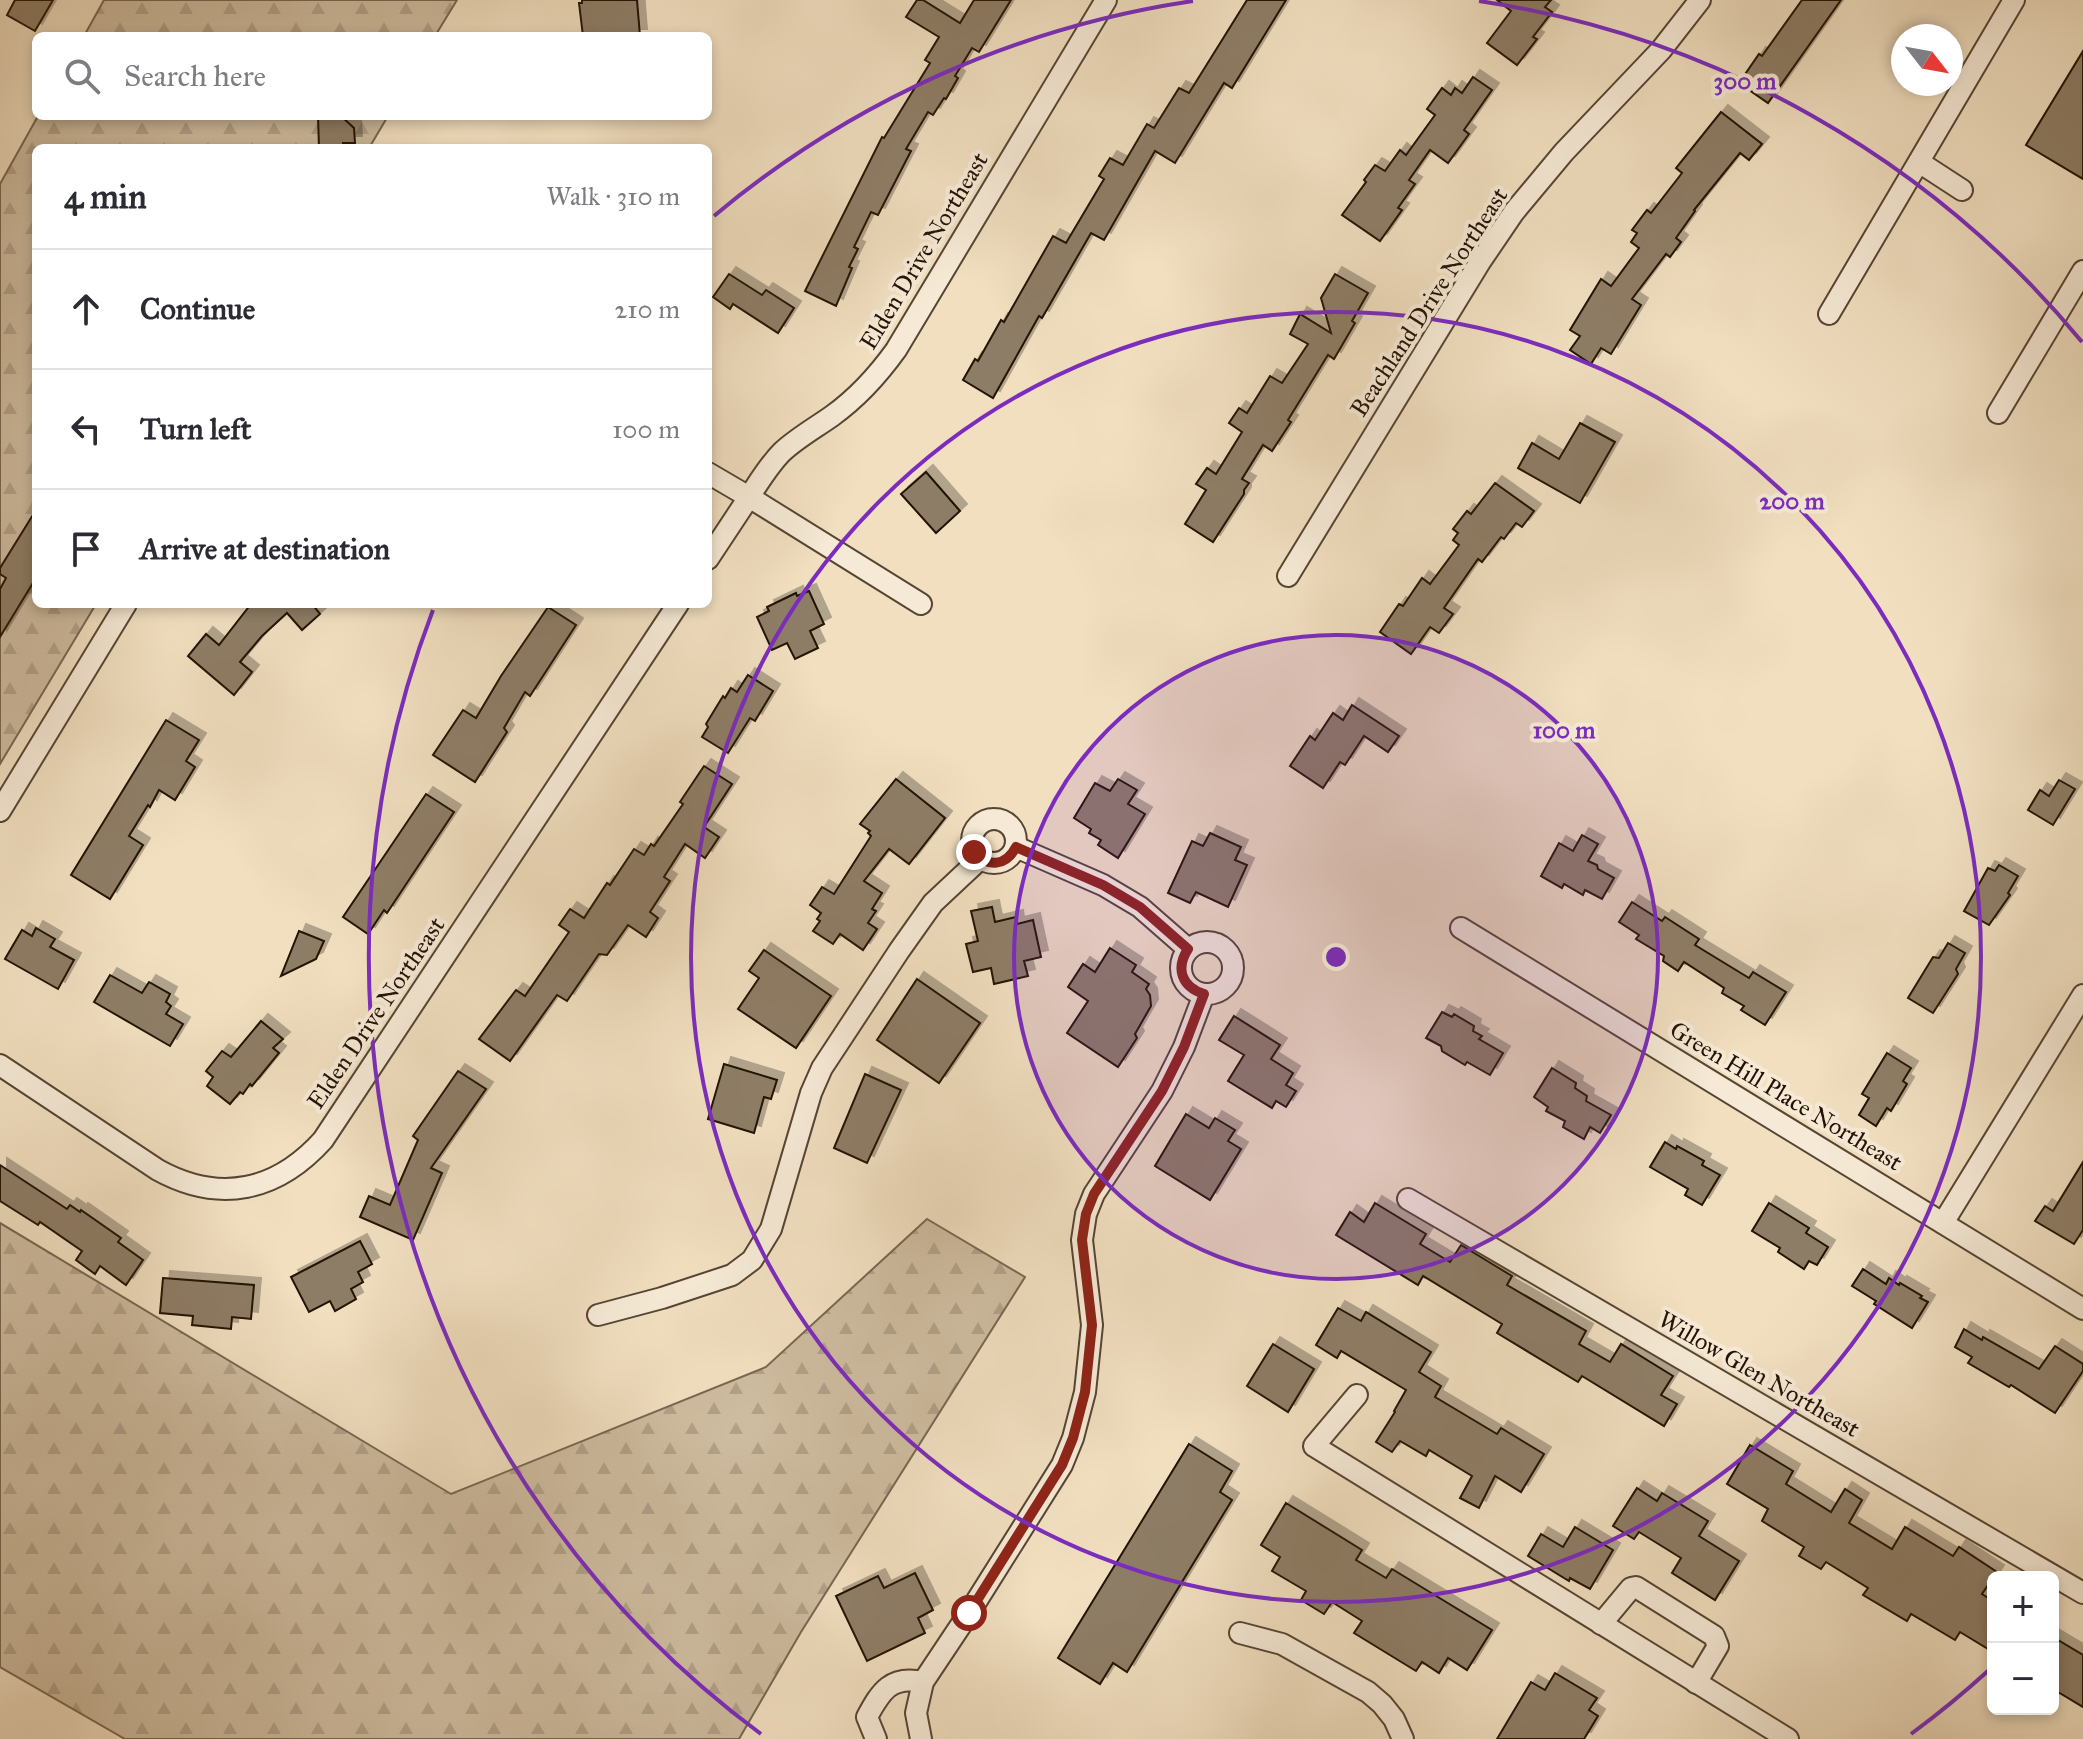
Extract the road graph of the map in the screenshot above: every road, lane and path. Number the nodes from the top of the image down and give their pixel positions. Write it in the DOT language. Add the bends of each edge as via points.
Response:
graph roads {
  1 [pos="1106,0"];
  2 [pos="1700,0"];
  3 [pos="2014,0"];
  4 [pos="1919,162"];
  5 [pos="1962,190"];
  6 [pos="2083,271"];
  7 [pos="1829,314"];
  8 [pos="1998,413"];
  9 [pos="712,475"];
  10 [pos="749,497"];
  11 [pos="712,553"];
  12 [pos="1288,576"];
  13 [pos="921,604"];
  14 [pos="124,608"];
  15 [pos="675,608"];
  16 [pos="0,811"];
  17 [pos="1016,847"];
  18 [pos="980,859"];
  19 [pos="1461,928"];
  20 [pos="1188,949"];
  21 [pos="1204,994"];
  22 [pos="2083,995"];
  23 [pos="0,1065"];
  24 [pos="1408,1199"];
  25 [pos="1943,1223"];
  26 [pos="2083,1309"];
  27 [pos="598,1315"];
  28 [pos="1357,1395"];
  29 [pos="2083,1593"];
  30 [pos="1601,1624"];
  31 [pos="1240,1633"];
  32 [pos="923,1682"];
  33 [pos="1696,1683"];
  34 [pos="876,1739"];
  35 [pos="921,1739"];
  36 [pos="1403,1739"];
  37 [pos="1788,1739"];
  1 -- 10 [label="street, Elden Drive Northeast" via="896,350 856,396 781,453"];
  2 -- 12 [label="street, Beachland Drive Northeast" via="1514,212"];
  3 -- 4 [label="street"];
  4 -- 5 [label="street"];
  4 -- 7 [label="street"];
  6 -- 8 [label="street"];
  9 -- 10 [label="street"];
  10 -- 11 [label="street, Elden Drive Northeast"];
  10 -- 13 [label="street"];
  14 -- 16 [label="street"];
  15 -- 23 [label="street, Elden Drive Northeast" via="323,1140 294,1168 235,1189 175,1179"];
  17 -- 18 [label="street" via="1005,861"];
  17 -- 18 [label="street" via="1008,823 984,821 972,844"];
  17 -- 20 [label="street" via="1103,885 1140,907"];
  18 -- 27 [label="street" via="933,903 822,1068 771,1229 752,1260 732,1275"];
  19 -- 25 [label="street, Green Hill Place Northeast"];
  20 -- 21 [label="street" via="1180,967 1182,977"];
  20 -- 21 [label="street" via="1215,942 1230,954 1229,982"];
  21 -- 32 [label="street" via="1162,1091 1086,1214 1082,1240 1092,1325 1085,1392 1062,1465"];
  22 -- 25 [label="street"];
  24 -- 29 [label="street, Willow Glen Northeast"];
  25 -- 26 [label="street, Green Hill Place Northeast"];
  28 -- 30 [label="street" via="1314,1446"];
  30 -- 33 [label="street"];
  30 -- 33 [label="street" via="1636,1587 1714,1636 1718,1646"];
  31 -- 36 [label="street" via="1282,1644 1368,1692 1394,1719"];
  32 -- 34 [label="street" via="894,1682 878,1695 867,1717"];
  32 -- 35 [label="street" via="916,1713"];
  33 -- 37 [label="street"];
}
